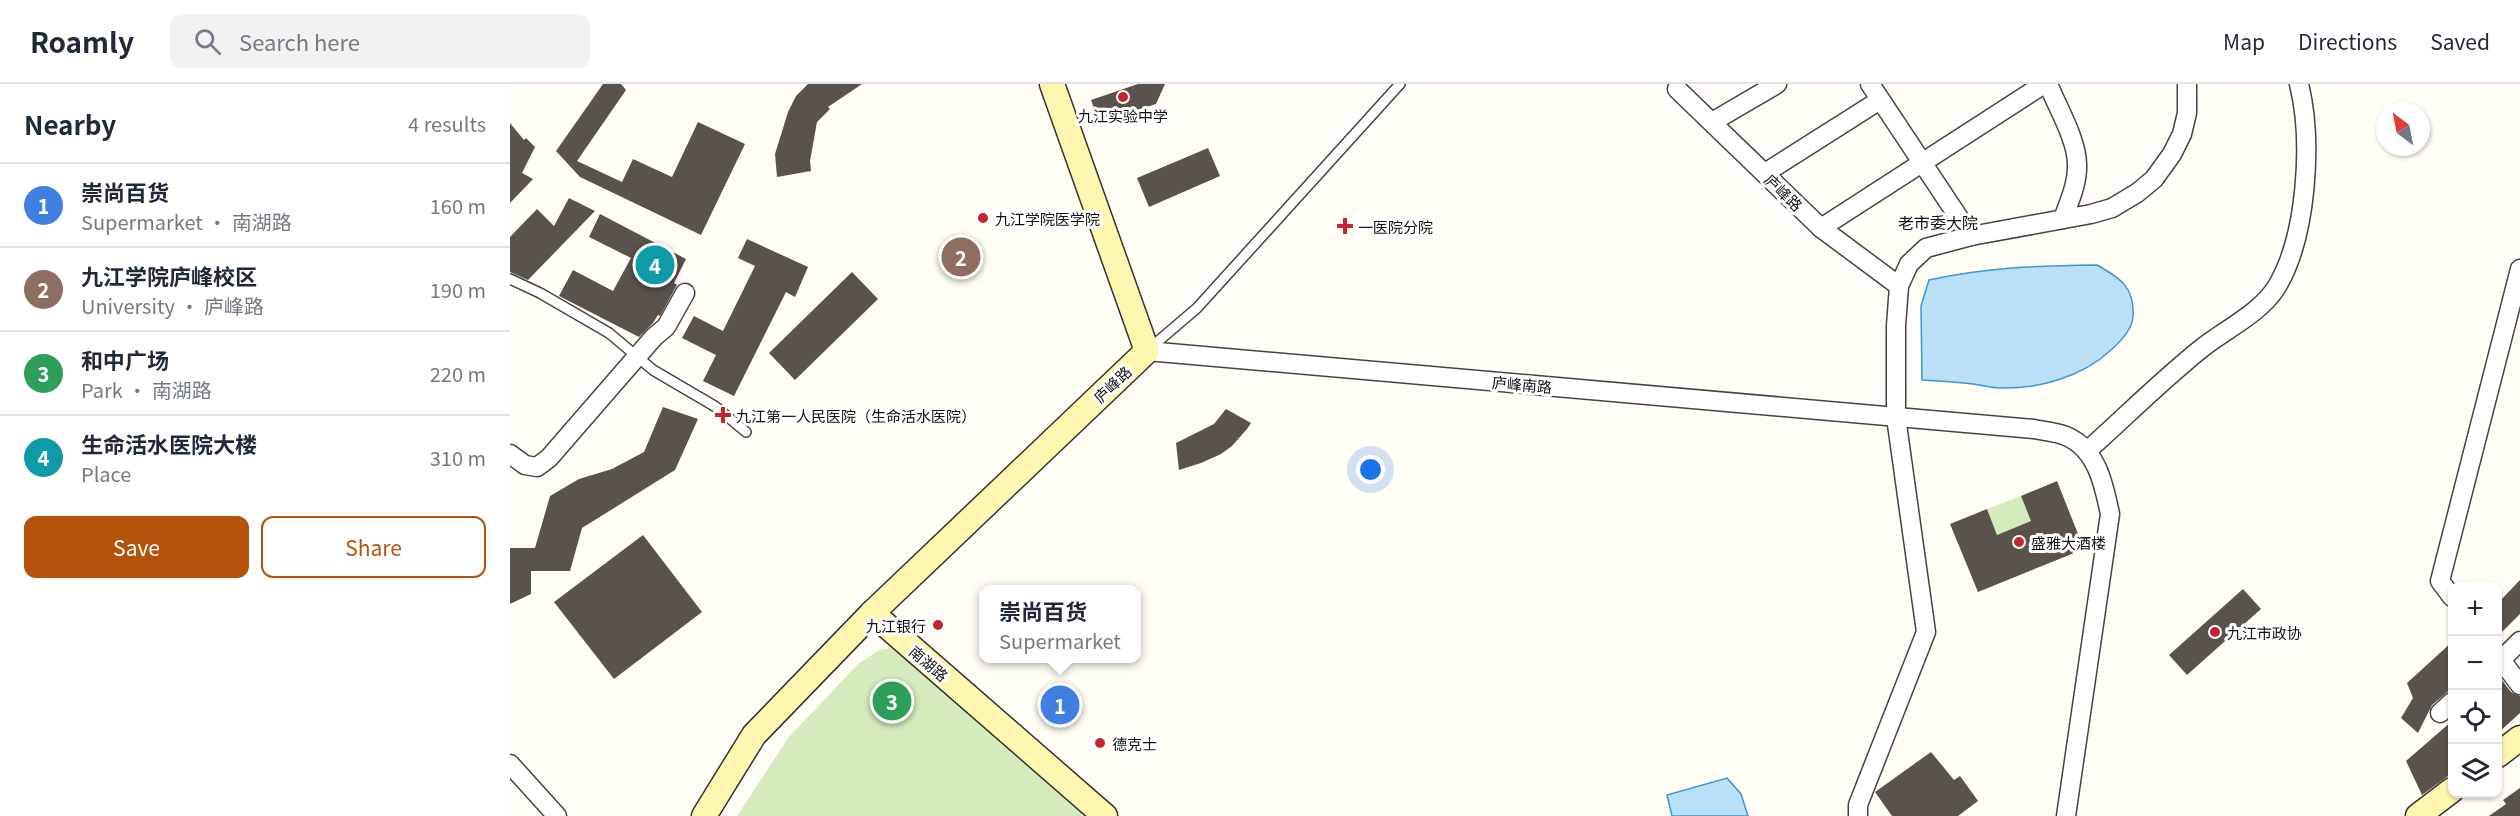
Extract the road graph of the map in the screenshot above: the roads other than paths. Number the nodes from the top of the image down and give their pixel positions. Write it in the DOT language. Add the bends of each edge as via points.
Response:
graph roads {
  1 [pos="1052,84"];
  2 [pos="1400,84"];
  3 [pos="1777,84"];
  4 [pos="1870,84"];
  5 [pos="2046,84"];
  6 [pos="2187,84"];
  7 [pos="2299,84"];
  8 [pos="1677,89"];
  9 [pos="1880,100"];
  10 [pos="1712,122"];
  11 [pos="1921,161"];
  12 [pos="1765,173"];
  13 [pos="2063,219"];
  14 [pos="1821,228"];
  15 [pos="1971,236"];
  16 [pos="2519,278"];
  17 [pos="510,279"];
  18 [pos="1899,286"];
  19 [pos="684,293"];
  20 [pos="1147,351"];
  21 [pos="638,356"];
  22 [pos="1896,417"];
  23 [pos="746,432"];
  24 [pos="2087,451"];
  25 [pos="510,454"];
  26 [pos="2448,592"];
  27 [pos="872,613"];
  28 [pos="2520,641"];
  29 [pos="2502,656"];
  30 [pos="2502,663"];
  31 [pos="2520,685"];
  32 [pos="2520,738"];
  33 [pos="2502,752"];
  34 [pos="510,764"];
  35 [pos="2448,793"];
  36 [pos="557,816"];
  37 [pos="704,816"];
  38 [pos="1105,816"];
  39 [pos="1858,816"];
  40 [pos="2066,816"];
  41 [pos="2418,816"];
  1 -- 20 [label="main road"];
  2 -- 20 [label="lane" via="1197,308"];
  3 -- 10 [label="street"];
  4 -- 9 [label="street"];
  5 -- 11 [label="street"];
  5 -- 13 [label="street" via="2078,163"];
  6 -- 13 [label="street" via="2182,134 2154,179 2112,208"];
  7 -- 24 [label="street" via="2308,149 2299,226 2275,289"];
  8 -- 10 [label="street, 庐峰路"];
  9 -- 11 [label="street"];
  9 -- 12 [label="street"];
  10 -- 12 [label="street, 庐峰路"];
  11 -- 14 [label="street"];
  11 -- 15 [label="street"];
  12 -- 14 [label="street, 庐峰路"];
  13 -- 15 [label="street"];
  14 -- 18 [label="street, 庐峰路"];
  15 -- 18 [label="street" via="1926,248 1909,264"];
  16 -- 26 [label="street" via="2440,581"];
  17 -- 21 [label="lane" via="609,333"];
  18 -- 22 [label="street"];
  19 -- 21 [label="street" via="666,327"];
  20 -- 22 [label="street, 庐峰南路"];
  20 -- 27 [label="main road, 庐峰路"];
  21 -- 23 [label="lane" via="653,370 716,407"];
  21 -- 25 [label="street" via="537,467 525,465"];
  22 -- 24 [label="street, 庐峰南路" via="2034,429 2067,436"];
  22 -- 39 [label="street" via="1926,632 1858,805"];
  24 -- 40 [label="street" via="2102,478 2110,514"];
  27 -- 37 [label="main road" via="754,735"];
  27 -- 38 [label="main road, 南湖路"];
  28 -- 29 [label="street"];
  30 -- 31 [label="street"];
  32 -- 33 [label="main road"];
  34 -- 36 [label="street"];
  35 -- 41 [label="main road"];
}
